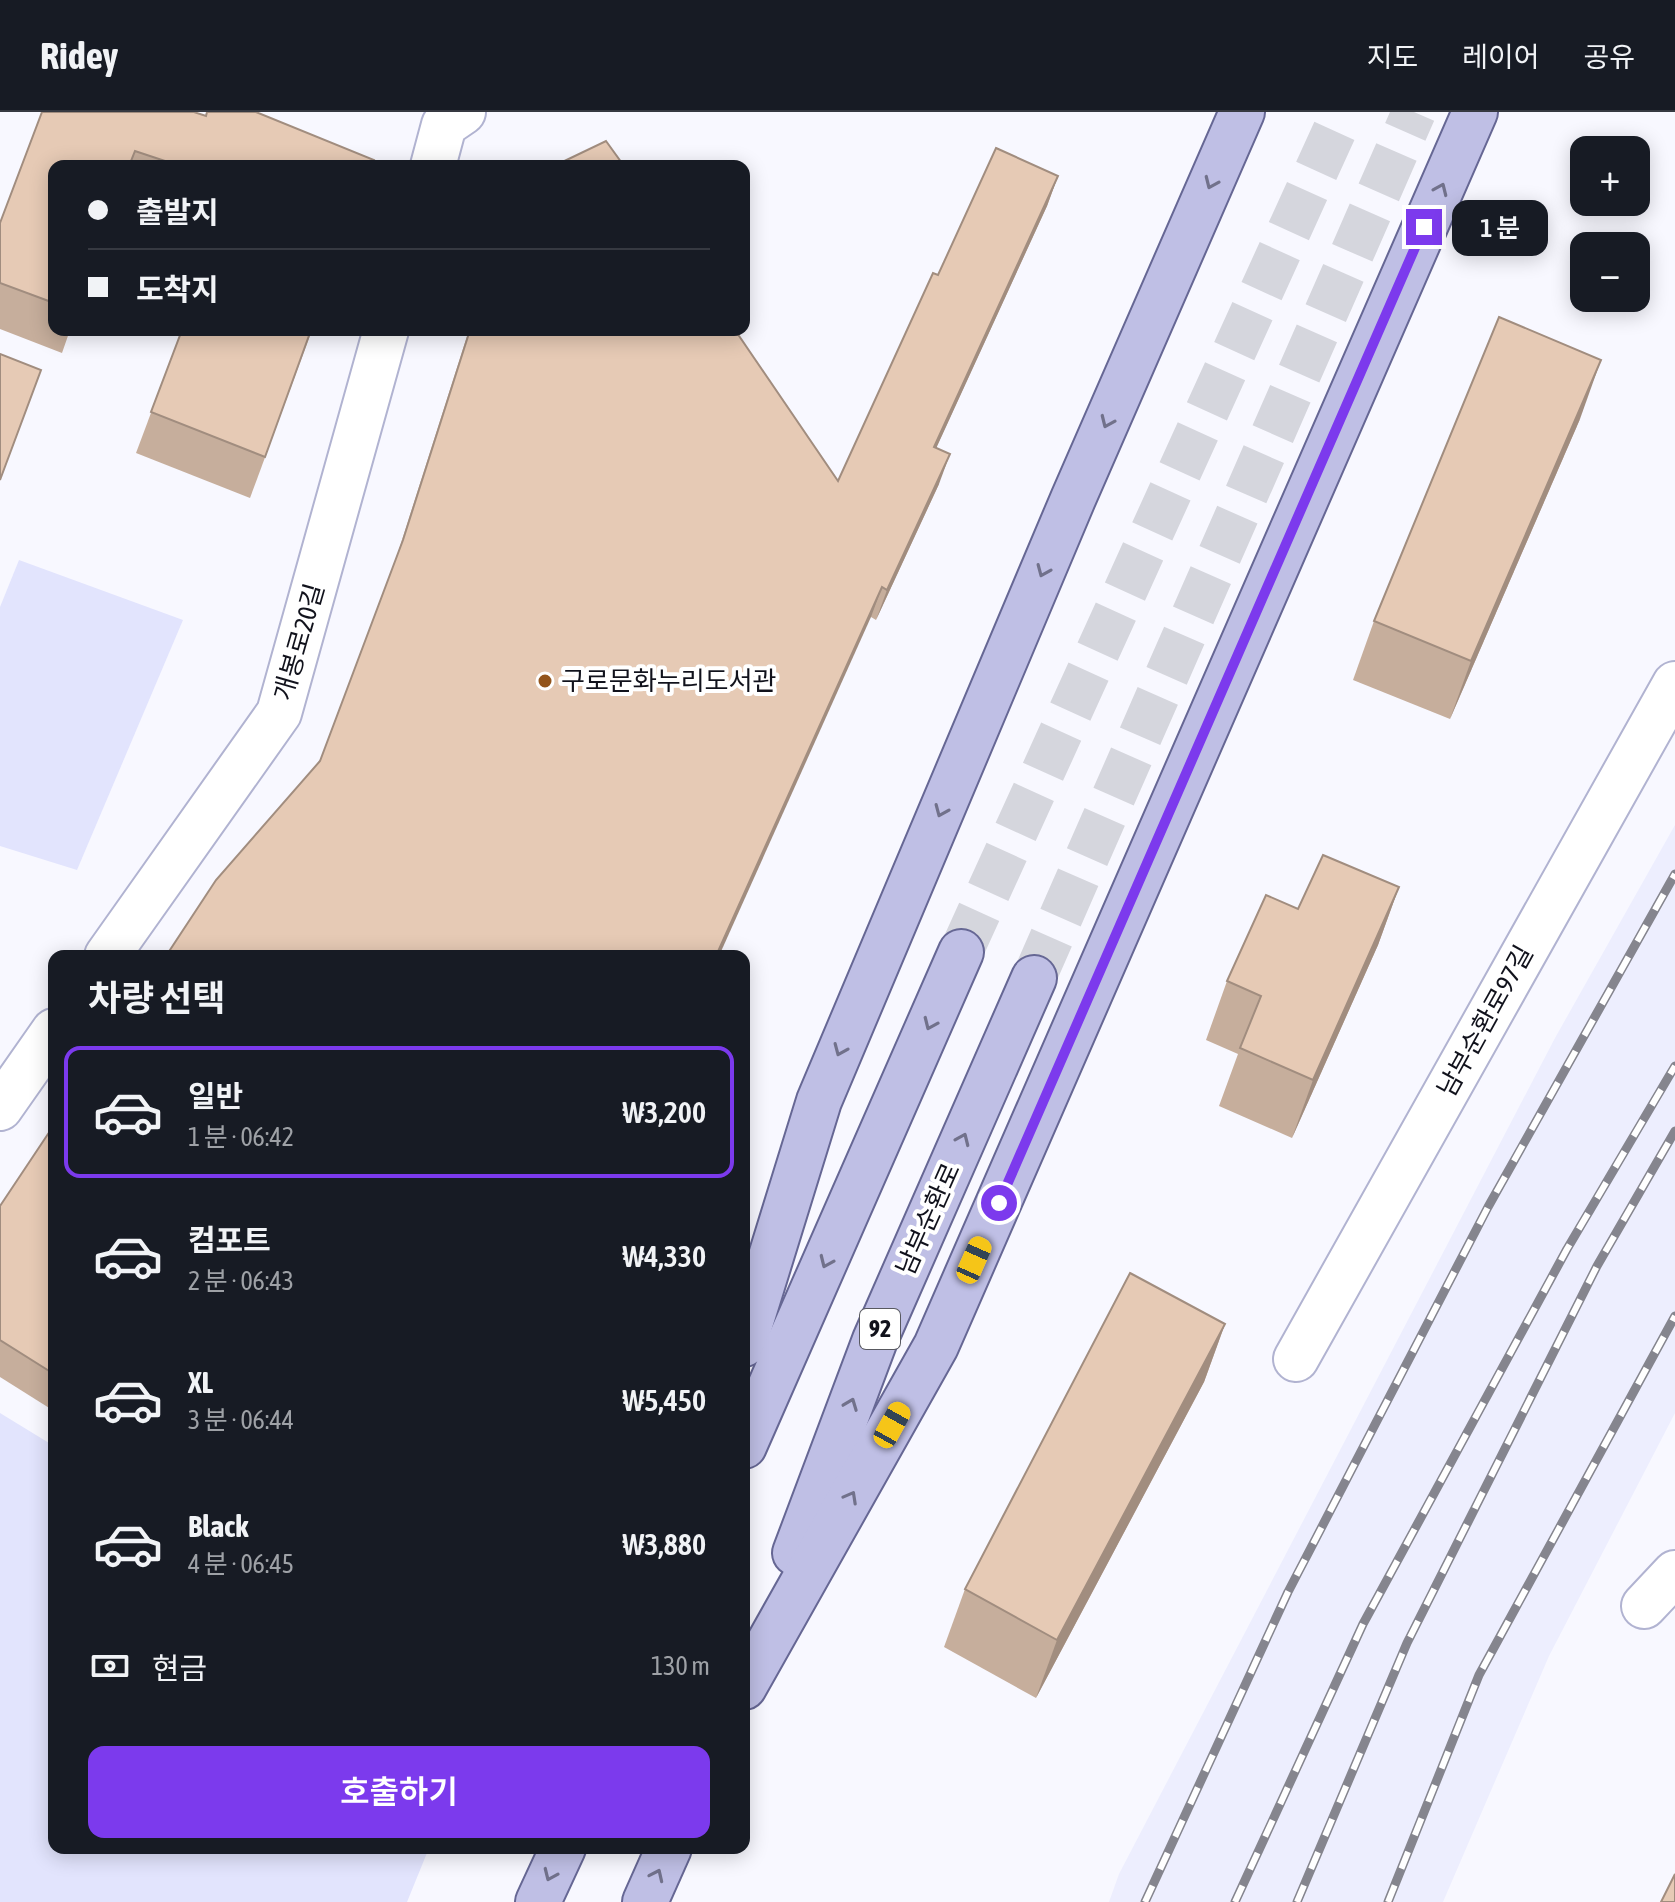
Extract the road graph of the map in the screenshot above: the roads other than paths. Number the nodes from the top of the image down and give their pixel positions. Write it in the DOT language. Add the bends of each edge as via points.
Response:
graph roads {
  1 [pos="1242,112"];
  2 [pos="1475,112"];
  3 [pos="446,116"];
  4 [pos="435,160"];
  5 [pos="384,336"];
  6 [pos="1675,684"];
  7 [pos="111,950"];
  8 [pos="961,952"];
  9 [pos="1034,978"];
  10 [pos="48,1040"];
  11 [pos="0,1108"];
  12 [pos="750,1325"];
  13 [pos="1296,1359"];
  14 [pos="750,1432"];
  15 [pos="1675,1573"];
  16 [pos="1644,1606"];
  17 [pos="750,1671"];
  18 [pos="750,1676"];
  19 [pos="560,1854"];
  20 [pos="666,1854"];
  21 [pos="538,1902"];
  22 [pos="645,1902"];
  1 -- 12 [label="main road, one-way" via="819,1101"];
  18 -- 2 [label="main road, one-way" via="936,1346"];
  3 -- 4 [label="street"];
  5 -- 7 [label="street, 개봉로20길" via="279,713"];
  6 -- 13 [label="street, 남부순환로97길"];
  8 -- 14 [label="main road, one-way"];
  17 -- 9 [label="main road, 남부순환로 / 92, one-way" via="875,1340"];
  10 -- 11 [label="street"];
  15 -- 16 [label="street"];
  19 -- 21 [label="main road, one-way"];
  22 -- 20 [label="main road, one-way"];
}
